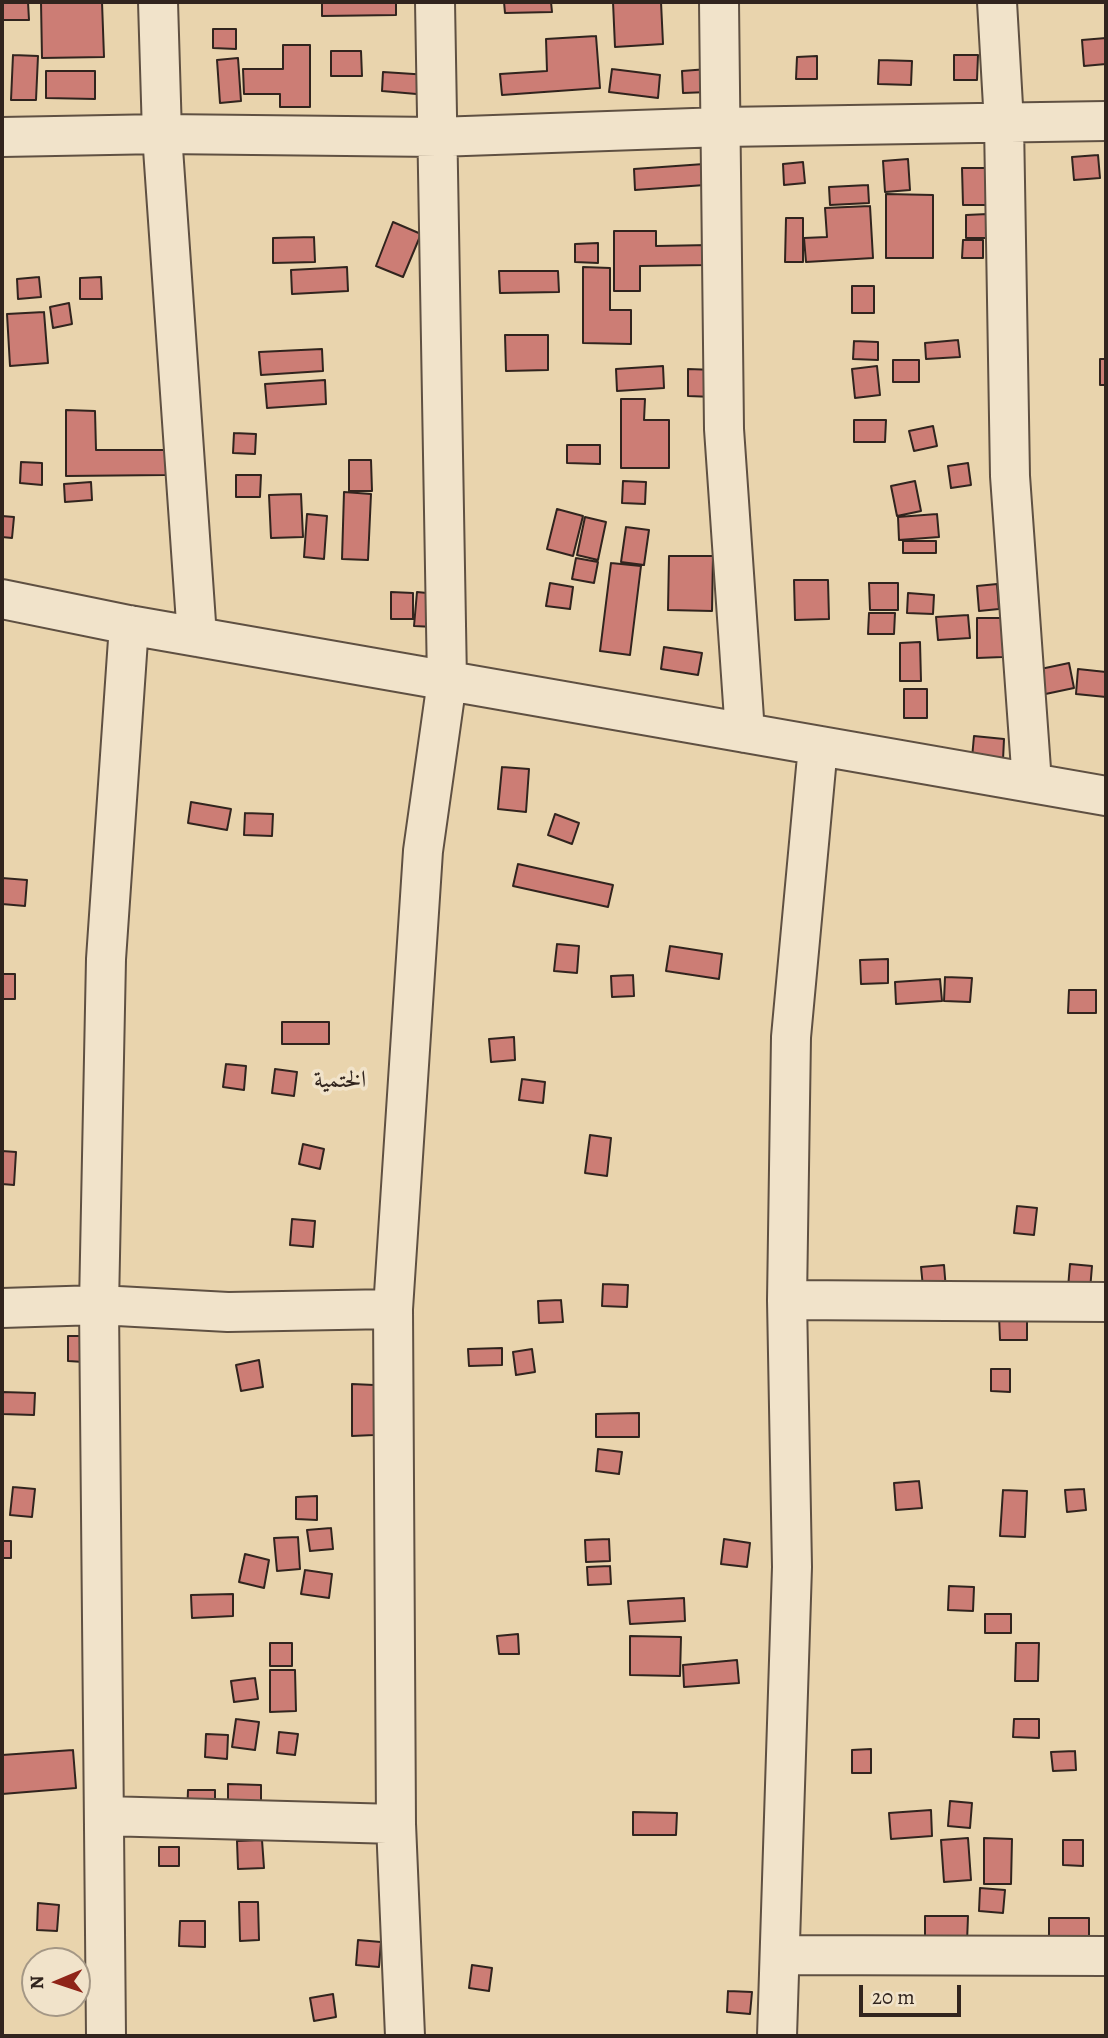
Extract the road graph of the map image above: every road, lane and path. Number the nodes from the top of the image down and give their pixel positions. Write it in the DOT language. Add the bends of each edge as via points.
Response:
graph roads {
  1 [pos="158,2"];
  2 [pos="435,2"];
  3 [pos="719,2"];
  4 [pos="997,2"];
  5 [pos="1106,121"];
  6 [pos="1003,123"];
  7 [pos="722,127"];
  8 [pos="162,134"];
  9 [pos="2,137"];
  10 [pos="437,137"];
  11 [pos="2,599"];
  12 [pos="129,625"];
  13 [pos="198,637"];
  14 [pos="447,681"];
  15 [pos="745,733"];
  16 [pos="818,746"];
  17 [pos="1032,783"];
  18 [pos="1106,796"];
  19 [pos="787,1300"];
  20 [pos="1106,1302"];
  21 [pos="99,1305"];
  22 [pos="2,1308"];
  23 [pos="393,1310"];
  24 [pos="104,1816"];
  25 [pos="396,1824"];
  26 [pos="781,1955"];
  27 [pos="1106,1956"];
  28 [pos="106,2036"];
  29 [pos="405,2036"];
  30 [pos="778,2036"];
  1 -- 8 [label="street"];
  2 -- 10 [label="street"];
  3 -- 7 [label="street"];
  4 -- 6 [label="street"];
  5 -- 6 [label="street"];
  6 -- 7 [label="street"];
  6 -- 17 [label="street" via="1010,476"];
  7 -- 10 [label="street"];
  7 -- 15 [label="street" via="724,429"];
  8 -- 9 [label="street"];
  8 -- 10 [label="street"];
  8 -- 13 [label="street"];
  10 -- 14 [label="street"];
  11 -- 12 [label="street"];
  12 -- 13 [label="street"];
  12 -- 21 [label="street" via="106,959"];
  13 -- 14 [label="street"];
  14 -- 15 [label="street"];
  14 -- 23 [label="street" via="424,851"];
  15 -- 16 [label="street"];
  16 -- 17 [label="street"];
  16 -- 19 [label="street" via="791,1037"];
  17 -- 18 [label="street"];
  19 -- 20 [label="street"];
  19 -- 26 [label="street" via="792,1567"];
  21 -- 22 [label="street"];
  21 -- 23 [label="street" via="228,1312"];
  21 -- 24 [label="street"];
  23 -- 25 [label="street"];
  24 -- 25 [label="street"];
  24 -- 28 [label="street"];
  25 -- 29 [label="street"];
  26 -- 27 [label="street"];
  26 -- 30 [label="street"];
}
